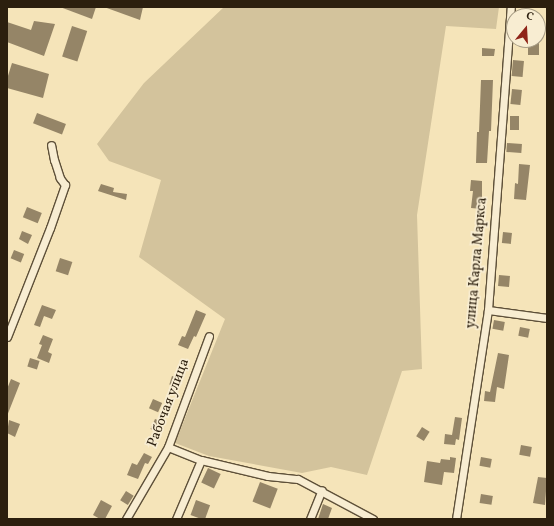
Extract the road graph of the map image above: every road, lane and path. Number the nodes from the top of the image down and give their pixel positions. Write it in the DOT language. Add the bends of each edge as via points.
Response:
graph roads {
  1 [pos="511,7"];
  2 [pos="51,145"];
  3 [pos="488,310"];
  4 [pos="547,318"];
  5 [pos="209,336"];
  6 [pos="7,337"];
  7 [pos="168,447"];
  8 [pos="201,460"];
  9 [pos="322,490"];
  10 [pos="126,519"];
  11 [pos="176,519"];
  12 [pos="310,519"];
  13 [pos="373,519"];
  14 [pos="456,519"];
  1 -- 3 [label="street, улица Карла Маркса"];
  2 -- 6 [label="street" via="60,178 65,185"];
  3 -- 4 [label="street"];
  3 -- 14 [label="street, улица Карла Маркса"];
  5 -- 7 [label="street, Рабочая улица"];
  7 -- 8 [label="street"];
  7 -- 10 [label="street, Рабочая улица"];
  8 -- 9 [label="street" via="268,476 298,479"];
  8 -- 11 [label="street"];
  9 -- 12 [label="street"];
  9 -- 13 [label="street"];
}
